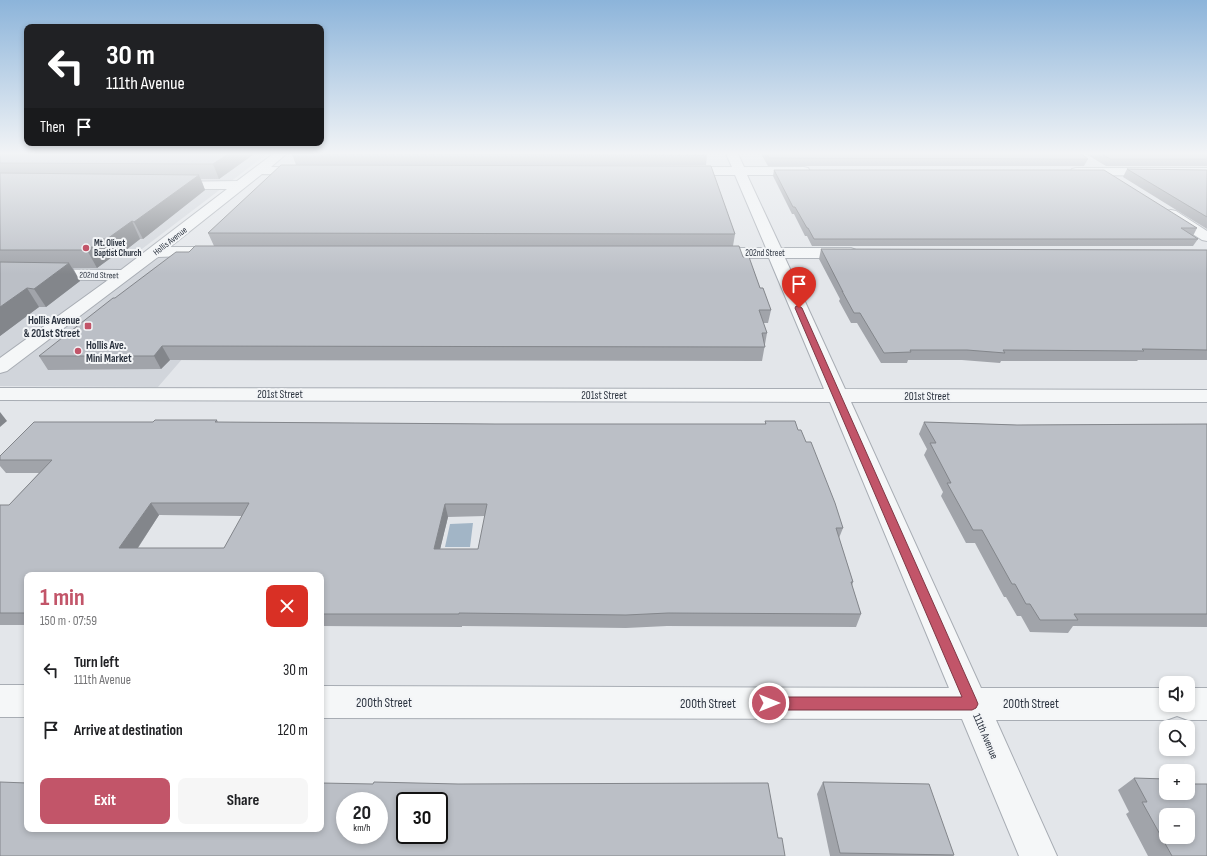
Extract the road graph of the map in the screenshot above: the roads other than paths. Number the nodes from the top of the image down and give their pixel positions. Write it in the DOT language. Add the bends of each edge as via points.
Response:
graph roads {
  1 [pos="230,194"];
  2 [pos="749,194"];
  3 [pos="1161,208"];
  4 [pos="1207,237"];
  5 [pos="156,252"];
  6 [pos="216,252"];
  7 [pos="698,253"];
  8 [pos="775,253"];
  9 [pos="865,253"];
  10 [pos="0,274"];
  11 [pos="125,275"];
  12 [pos="0,367"];
  13 [pos="0,394"];
  14 [pos="838,396"];
  15 [pos="1207,396"];
  16 [pos="0,701"];
  17 [pos="24,701"];
  18 [pos="324,702"];
  19 [pos="972,704"];
  20 [pos="1159,704"];
  21 [pos="1195,704"];
  22 [pos="1207,704"];
  23 [pos="1038,856"];
  1 -- 5 [label="street, Hollis Avenue"];
  2 -- 8 [label="street, 111th Avenue"];
  3 -- 4 [label="street"];
  5 -- 6 [label="street"];
  5 -- 11 [label="street, Hollis Avenue"];
  7 -- 8 [label="street, 202nd Street"];
  8 -- 9 [label="street, 202nd Street"];
  8 -- 14 [label="street, 111th Avenue"];
  10 -- 11 [label="street, 202nd Street"];
  11 -- 12 [label="street, Hollis Avenue"];
  13 -- 14 [label="street, 201st Street"];
  14 -- 15 [label="street, 201st Street"];
  14 -- 19 [label="street, 111th Avenue"];
  16 -- 17 [label="street"];
  18 -- 19 [label="street, 200th Street"];
  19 -- 20 [label="street, 200th Street"];
  19 -- 23 [label="street, 111th Avenue"];
  21 -- 22 [label="street"];
}
